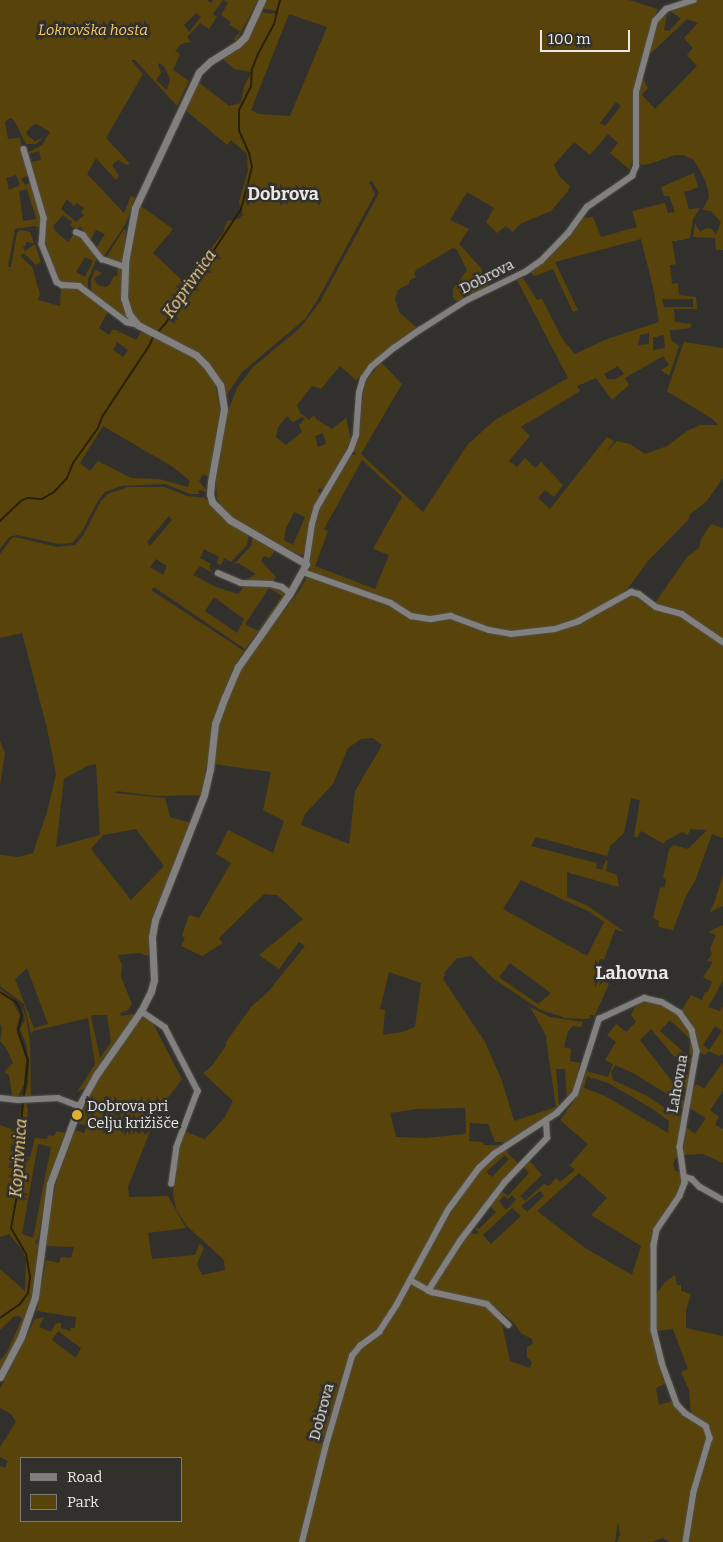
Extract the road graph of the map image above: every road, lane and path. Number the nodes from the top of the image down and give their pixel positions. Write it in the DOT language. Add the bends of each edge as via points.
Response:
graph roads {
  1 [pos="262,0"];
  2 [pos="694,0"];
  3 [pos="24,149"];
  4 [pos="76,232"];
  5 [pos="125,267"];
  6 [pos="138,325"];
  7 [pos="306,564"];
  8 [pos="303,572"];
  9 [pos="218,573"];
  10 [pos="290,593"];
  11 [pos="723,642"];
  12 [pos="141,1011"];
  13 [pos="0,1098"];
  14 [pos="79,1106"];
  15 [pos="546,1121"];
  16 [pos="685,1177"];
  17 [pos="172,1184"];
  18 [pos="723,1200"];
  19 [pos="410,1280"];
  20 [pos="428,1291"];
  21 [pos="397,1304"];
  22 [pos="509,1325"];
  23 [pos="0,1377"];
  24 [pos="302,1542"];
  25 [pos="686,1542"];
  1 -- 5 [label="street" via="245,37 199,72 135,208"];
  2 -- 7 [label="street, Dobrova" via="666,9 655,21 636,92 636,166 632,176 587,207 541,261 467,300 371,367 359,393 356,435 318,507"];
  3 -- 6 [label="street" via="44,218 42,244 58,282 80,286 127,322"];
  4 -- 5 [label="street" via="83,235 102,259"];
  5 -- 6 [label="street" via="124,298 129,314"];
  6 -- 7 [label="street" via="196,355 220,386 224,409 211,482 212,502 230,520"];
  7 -- 8 [label="street"];
  8 -- 10 [label="street"];
  8 -- 11 [label="street" via="391,603 411,616 431,619 451,616 511,634 579,621 631,592 656,607 682,614"];
  9 -- 10 [label="street" via="241,583 282,587"];
  10 -- 12 [label="street" via="238,667 215,724 204,795 155,920 152,937 154,980"];
  12 -- 14 [label="street"];
  12 -- 17 [label="street" via="166,1027 198,1091 177,1146"];
  13 -- 14 [label="street" via="58,1098"];
  14 -- 23 [label="street" via="50,1184 35,1297 22,1337"];
  15 -- 16 [label="street, Lahovna" via="576,1094 599,1019 644,998 662,1002 677,1010 689,1023 696,1046 697,1059 680,1147"];
  15 -- 19 [label="street, Lahovna" via="526,1131 479,1168 448,1210"];
  15 -- 20 [label="street" via="547,1138 505,1182 460,1240"];
  16 -- 18 [label="street"];
  16 -- 25 [label="street, Lahovna" via="680,1196 655,1237 653,1302 654,1330 671,1390 677,1404 706,1426 710,1438 694,1492"];
  19 -- 20 [label="street"];
  19 -- 21 [label="street, Lahovna"];
  20 -- 22 [label="street" via="487,1304"];
  21 -- 24 [label="street, Dobrova" via="379,1332 360,1346 347,1366"];
}
